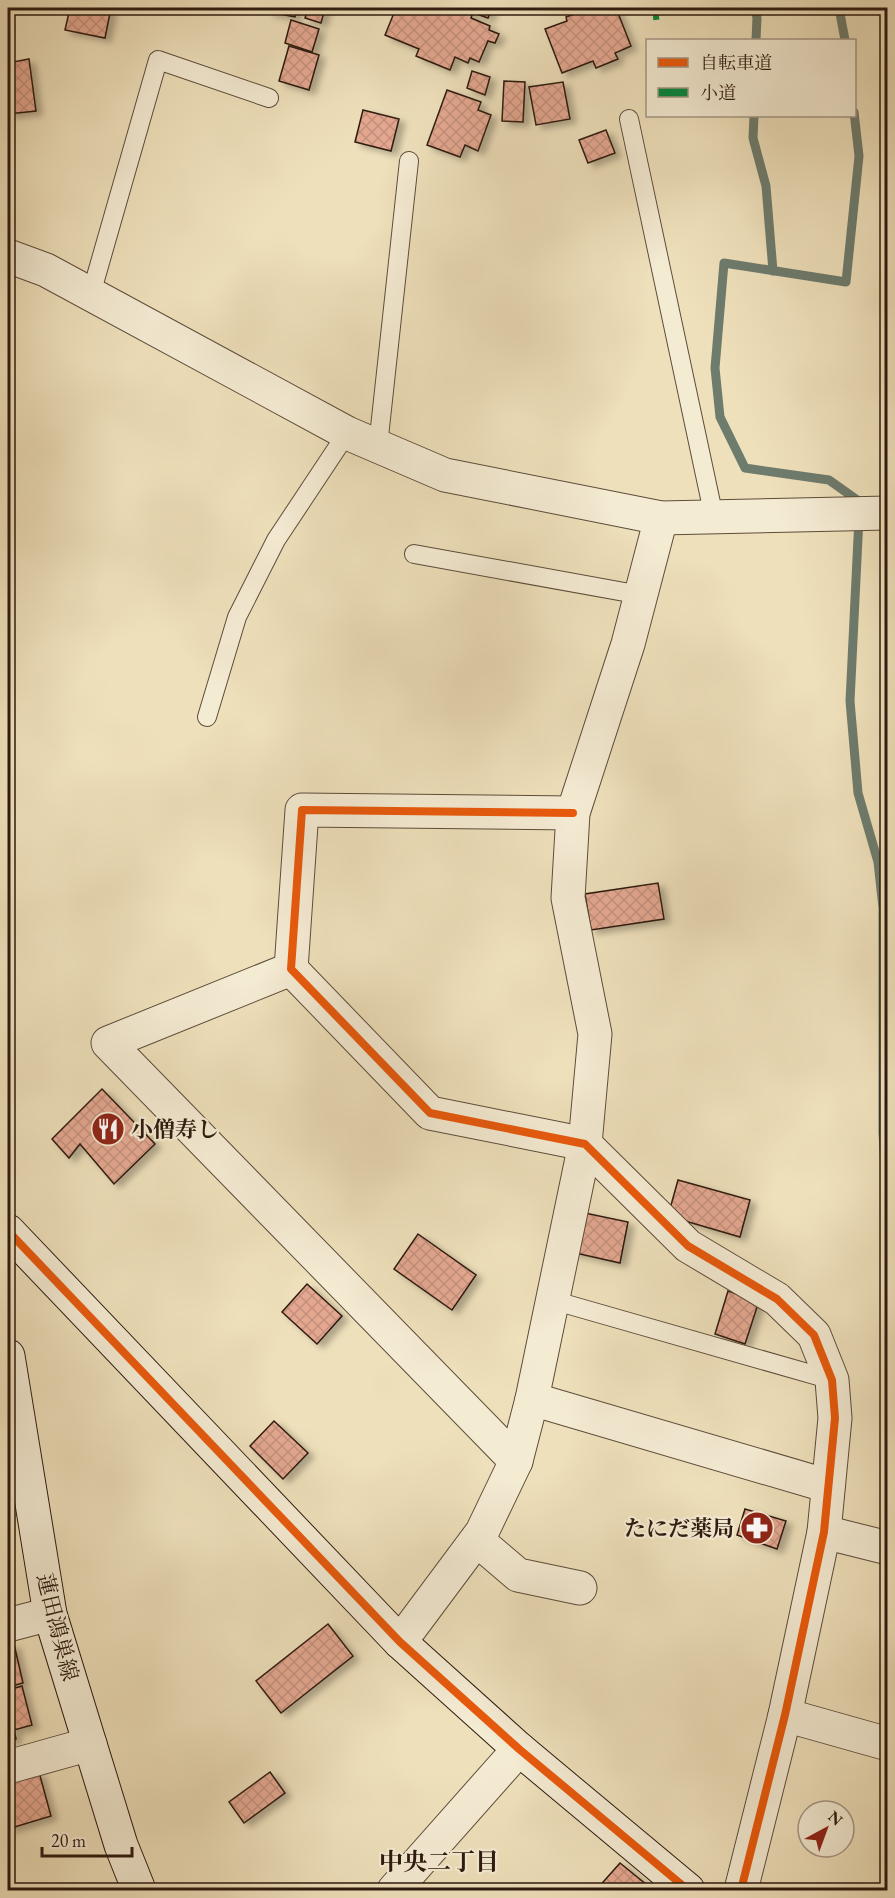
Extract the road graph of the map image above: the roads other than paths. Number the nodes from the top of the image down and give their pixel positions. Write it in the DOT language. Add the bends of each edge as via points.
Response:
graph roads {
  1 [pos="268,98"];
  2 [pos="629,119"];
  3 [pos="409,161"];
  4 [pos="8,256"];
  5 [pos="91,294"];
  6 [pos="347,433"];
  7 [pos="378,446"];
  8 [pos="888,513"];
  9 [pos="714,517"];
  10 [pos="662,518"];
  11 [pos="414,554"];
  12 [pos="641,595"];
  13 [pos="207,717"];
  14 [pos="573,813"];
  15 [pos="291,969"];
  16 [pos="585,1144"];
  17 [pos="8,1231"];
  18 [pos="552,1300"];
  19 [pos="8,1356"];
  20 [pos="832,1380"];
  21 [pos="532,1399"];
  22 [pos="516,1461"];
  23 [pos="828,1486"];
  24 [pos="824,1532"];
  25 [pos="477,1540"];
  26 [pos="888,1548"];
  27 [pos="580,1588"];
  28 [pos="50,1614"];
  29 [pos="8,1624"];
  30 [pos="400,1642"];
  31 [pos="785,1715"];
  32 [pos="90,1744"];
  33 [pos="888,1744"];
  34 [pos="519,1749"];
  35 [pos="8,1767"];
  36 [pos="139,1890"];
  37 [pos="394,1890"];
  38 [pos="688,1890"];
  39 [pos="741,1890"];
  1 -- 5 [label="lane" via="158,60"];
  2 -- 9 [label="lane"];
  3 -- 7 [label="lane"];
  4 -- 5 [label="street" via="46,270"];
  5 -- 6 [label="street"];
  6 -- 7 [label="street"];
  6 -- 13 [label="lane" via="276,540 237,617"];
  7 -- 10 [label="street" via="445,475"];
  8 -- 9 [label="street"];
  9 -- 10 [label="street"];
  10 -- 12 [label="street"];
  11 -- 12 [label="lane"];
  12 -- 14 [label="street"];
  14 -- 15 [label="street" via="302,810"];
  14 -- 16 [label="street" via="568,898 595,1034"];
  15 -- 16 [label="street" via="430,1113"];
  15 -- 22 [label="street" via="108,1043"];
  16 -- 18 [label="street"];
  16 -- 20 [label="street" via="688,1246 777,1299 814,1335"];
  17 -- 30 [label="street"];
  18 -- 20 [label="lane"];
  18 -- 21 [label="street"];
  19 -- 28 [label="street, 蓮田鴻巣線"];
  20 -- 23 [label="street" via="835,1418"];
  21 -- 22 [label="street"];
  21 -- 23 [label="street"];
  22 -- 25 [label="street"];
  23 -- 24 [label="street"];
  24 -- 26 [label="street"];
  24 -- 31 [label="street"];
  25 -- 27 [label="street" via="518,1575"];
  25 -- 30 [label="street"];
  28 -- 29 [label="street"];
  28 -- 32 [label="street, 蓮田鴻巣線"];
  30 -- 34 [label="street"];
  31 -- 33 [label="street"];
  31 -- 39 [label="street"];
  32 -- 35 [label="street"];
  32 -- 36 [label="street, 蓮田鴻巣線"];
  34 -- 37 [label="street"];
  34 -- 38 [label="street"];
}
